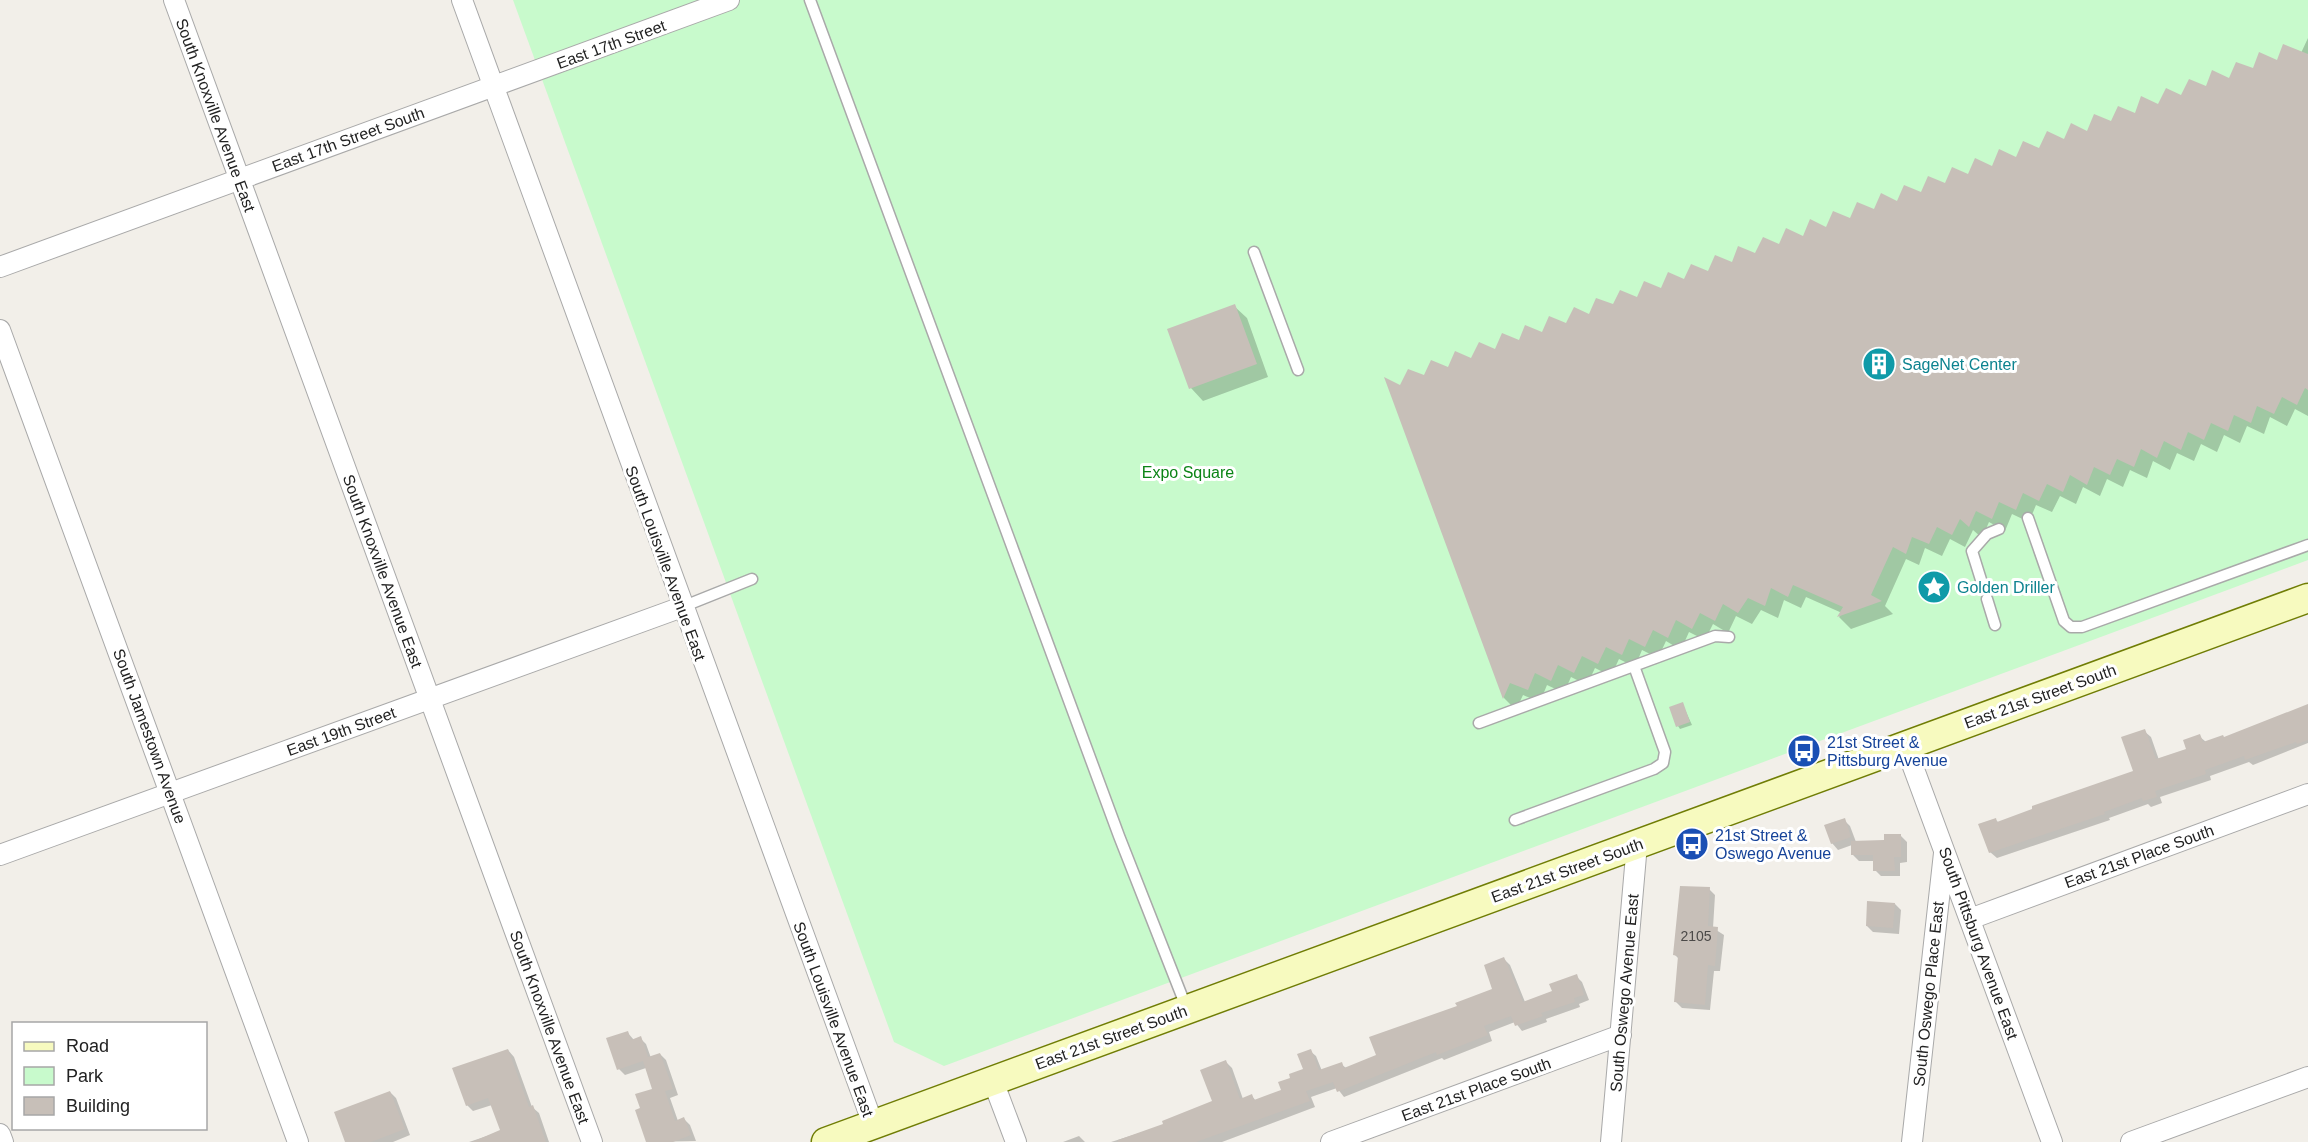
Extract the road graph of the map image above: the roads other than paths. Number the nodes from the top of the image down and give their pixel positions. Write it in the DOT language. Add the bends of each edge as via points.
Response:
graph roads {
  1 [pos="174,0"];
  2 [pos="462,0"];
  3 [pos="729,0"];
  4 [pos="810,0"];
  5 [pos="493,85"];
  6 [pos="239,178"];
  7 [pos="1254,252"];
  8 [pos="0,267"];
  9 [pos="0,330"];
  10 [pos="1298,369"];
  11 [pos="2028,518"];
  12 [pos="1999,529"];
  13 [pos="2308,544"];
  14 [pos="752,579"];
  15 [pos="1982,583"];
  16 [pos="1987,598"];
  17 [pos="2308,598"];
  18 [pos="682,608"];
  19 [pos="1995,625"];
  20 [pos="1729,637"];
  21 [pos="1634,666"];
  22 [pos="429,698"];
  23 [pos="1479,723"];
  24 [pos="1905,745"];
  25 [pos="171,793"];
  26 [pos="2308,794"];
  27 [pos="1515,820"];
  28 [pos="1637,844"];
  29 [pos="1945,847"];
  30 [pos="0,855"];
  31 [pos="1970,919"];
  32 [pos="1187,1009"];
  33 [pos="1621,1035"];
  34 [pos="2308,1077"];
  35 [pos="993,1081"];
  36 [pos="873,1125"];
  37 [pos="0,1134"];
  38 [pos="3,1142"];
  39 [pos="298,1142"];
  40 [pos="592,1142"];
  41 [pos="826,1142"];
  42 [pos="1016,1142"];
  43 [pos="1331,1142"];
  44 [pos="1611,1142"];
  45 [pos="1912,1142"];
  46 [pos="2052,1142"];
  47 [pos="2131,1142"];
  1 -- 6 [label="street, South Knoxville Avenue East"];
  2 -- 5 [label="street, South Louisville Avenue East"];
  3 -- 5 [label="street, East 17th Street"];
  4 -- 32 [label="lane" via="1119,836"];
  5 -- 6 [label="street, East 17th Street South"];
  5 -- 18 [label="street, South Louisville Avenue East"];
  6 -- 8 [label="street, East 17th Street South"];
  6 -- 22 [label="street, South Knoxville Avenue East"];
  7 -- 10 [label="lane"];
  9 -- 25 [label="street, South Jamestown Avenue"];
  11 -- 13 [label="lane" via="2064,621 2071,627 2082,627"];
  12 -- 15 [label="lane" via="1987,534 1972,551"];
  14 -- 18 [label="lane"];
  16 -- 19 [label="lane"];
  17 -- 24 [label="main road, East 21st Street South"];
  18 -- 22 [label="street, East 19th Street"];
  18 -- 36 [label="street, South Louisville Avenue East"];
  20 -- 21 [label="lane" via="1715,636"];
  21 -- 23 [label="lane"];
  21 -- 27 [label="lane" via="1665,752 1663,763"];
  22 -- 25 [label="street, East 19th Street"];
  22 -- 40 [label="street, South Knoxville Avenue East"];
  24 -- 28 [label="main road, East 21st Street South"];
  24 -- 29 [label="street, South Pittsburg Avenue East"];
  25 -- 30 [label="street, East 19th Street"];
  25 -- 39 [label="street, South Jamestown Avenue"];
  26 -- 31 [label="street, East 21st Place South"];
  28 -- 32 [label="main road, East 21st Street South"];
  28 -- 33 [label="street, South Oswego Avenue East"];
  29 -- 31 [label="street, South Pittsburg Avenue East"];
  29 -- 45 [label="street, South Oswego Place East"];
  31 -- 46 [label="street, South Pittsburg Avenue East"];
  32 -- 35 [label="main road, East 21st Street South"];
  33 -- 43 [label="street, East 21st Place South"];
  33 -- 44 [label="street, South Oswego Avenue East"];
  34 -- 47 [label="street"];
  35 -- 36 [label="main road, East 21st Street South"];
  35 -- 42 [label="street"];
  36 -- 41 [label="main road, East 21st Street South"];
  37 -- 38 [label="street"];
}
